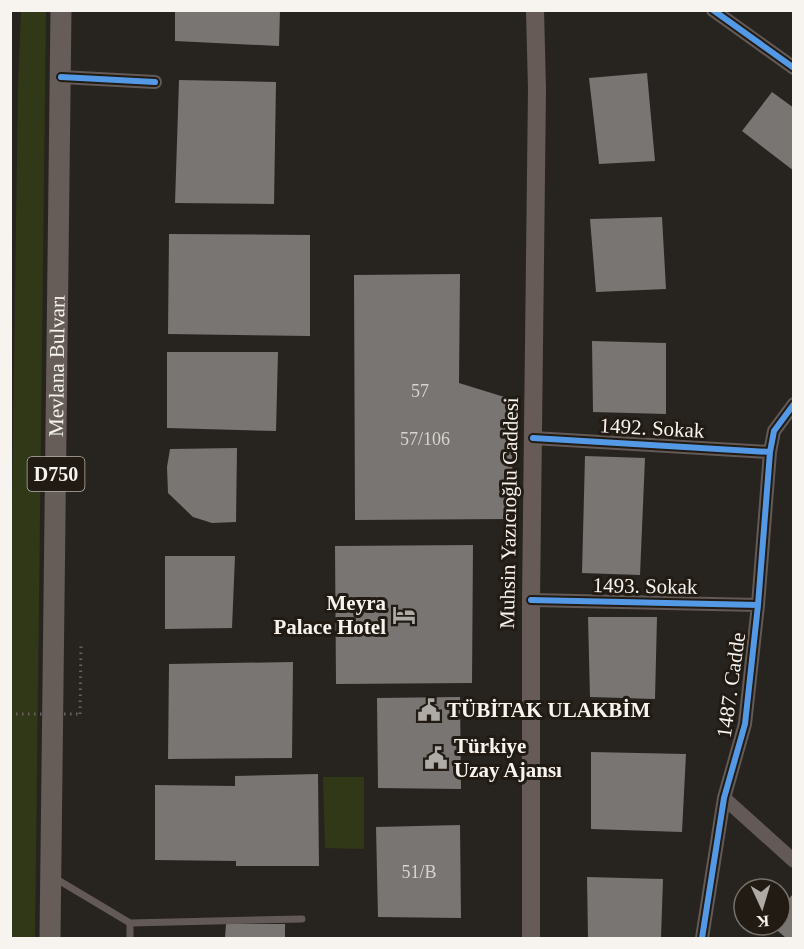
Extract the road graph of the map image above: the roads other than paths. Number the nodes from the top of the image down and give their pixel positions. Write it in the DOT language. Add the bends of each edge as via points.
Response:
graph roads {
  1 [pos="61,10"];
  2 [pos="536,10"];
  3 [pos="547,10"];
  4 [pos="713,10"];
  5 [pos="742,10"];
  6 [pos="733,23"];
  7 [pos="794,68"];
  8 [pos="61,77"];
  9 [pos="155,82"];
  10 [pos="537,89"];
  11 [pos="794,404"];
  12 [pos="533,438"];
  13 [pos="770,452"];
  14 [pos="531,600"];
  15 [pos="758,605"];
  16 [pos="724,798"];
  17 [pos="794,861"];
  18 [pos="51,875"];
  19 [pos="302,919"];
  20 [pos="130,922"];
  21 [pos="50,939"];
  22 [pos="130,939"];
  23 [pos="531,939"];
  24 [pos="702,939"];
  1 -- 8 [label="highway, Mevlana Bulvarı / D750"];
  2 -- 10 [label="main road, Muhsin Yazıcıoğlu Caddesi"];
  3 -- 10 [label="main road, Muhsin Yazıcıoğlu Caddesi" via="546,44"];
  4 -- 6 [label="street"];
  5 -- 6 [label="street"];
  6 -- 7 [label="street"];
  8 -- 9 [label="street"];
  8 -- 18 [label="highway, Mevlana Bulvarı / D750"];
  10 -- 12 [label="main road, Muhsin Yazıcıoğlu Caddesi"];
  11 -- 13 [label="street, 1487. Cadde" via="774,430"];
  12 -- 13 [label="street, 1492. Sokak"];
  12 -- 14 [label="main road, Muhsin Yazıcıoğlu Caddesi"];
  13 -- 15 [label="street, 1487. Cadde"];
  14 -- 15 [label="street, 1493. Sokak"];
  14 -- 23 [label="main road, Muhsin Yazıcıoğlu Caddesi"];
  15 -- 16 [label="street, 1487. Cadde" via="745,724"];
  16 -- 17 [label="street"];
  16 -- 24 [label="street, 1487. Cadde"];
  18 -- 20 [label="lane"];
  18 -- 21 [label="highway, Mevlana Bulvarı / D750"];
  19 -- 20 [label="lane"];
  20 -- 22 [label="lane"];
}
